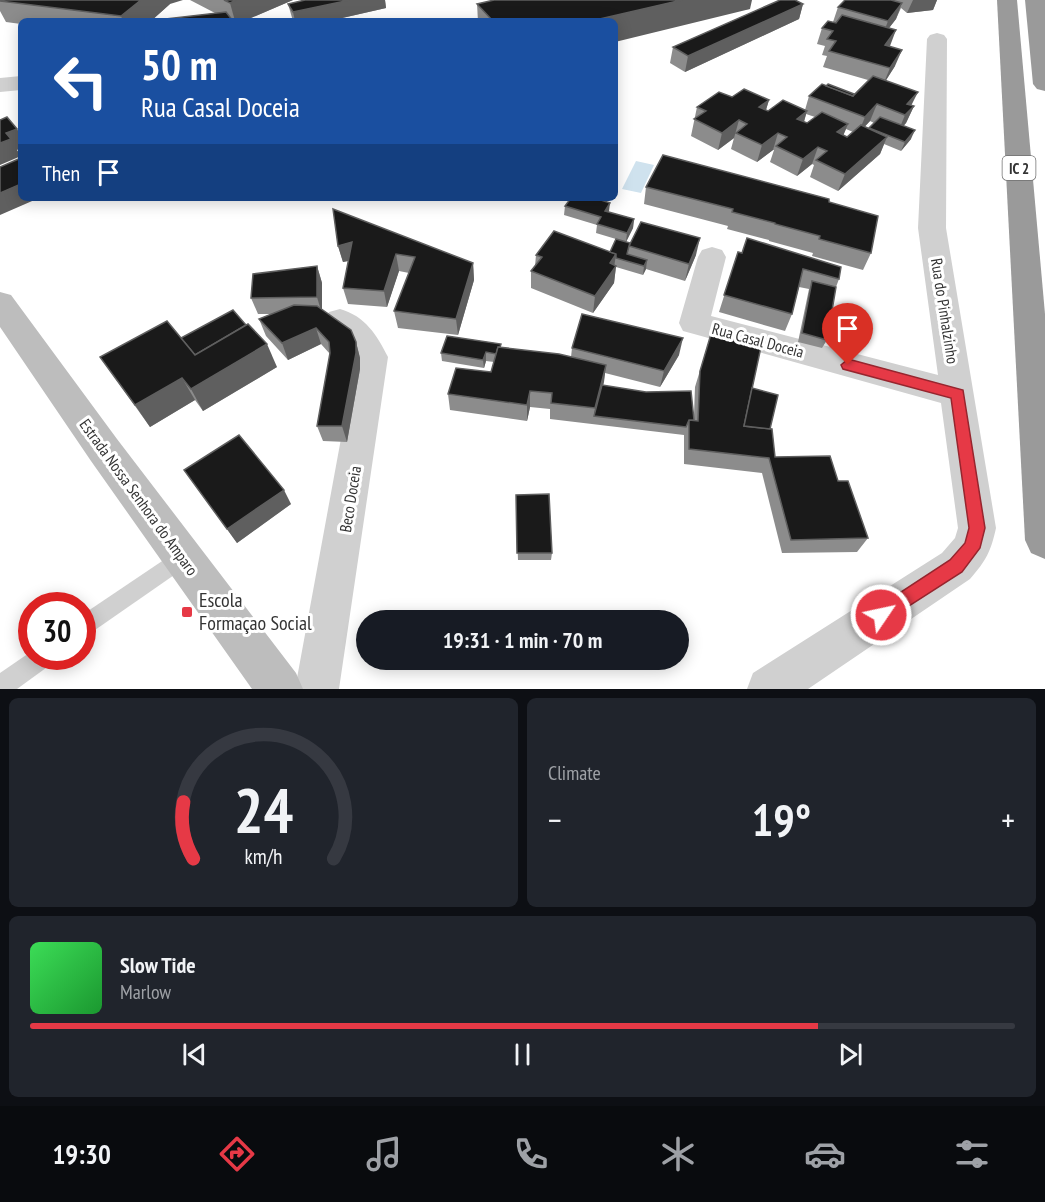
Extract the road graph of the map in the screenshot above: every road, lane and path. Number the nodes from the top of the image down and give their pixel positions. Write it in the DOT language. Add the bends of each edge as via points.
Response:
graph roads {
  1 [pos="1007,0"];
  2 [pos="1035,0"];
  3 [pos="937,39"];
  4 [pos="18,83"];
  5 [pos="1045,84"];
  6 [pos="0,85"];
  7 [pos="712,257"];
  8 [pos="0,303"];
  9 [pos="340,320"];
  10 [pos="958,394"];
  11 [pos="1045,540"];
  12 [pos="183,557"];
  13 [pos="96,618"];
  14 [pos="24,670"];
  15 [pos="0,687"];
  16 [pos="279,689"];
  17 [pos="317,689"];
  18 [pos="769,689"];
  1 -- 11 [label="highway, IC 2"];
  2 -- 5 [label="highway"];
  3 -- 10 [label="street, Rua do Pinhalzinho" via="932,228"];
  4 -- 6 [label="street"];
  7 -- 10 [label="street, Rua Casal Doceia" via="694,323"];
  8 -- 12 [label="main road, Estrada Nossa Senhora do Amparo"];
  9 -- 17 [label="street, Beco Doceia" via="363,339 372,357"];
  10 -- 18 [label="street, Rua do Pinhalzinho" via="977,528 972,548 956,566"];
  12 -- 13 [label="lane"];
  12 -- 16 [label="main road, Estrada Nossa Senhora do Amparo"];
  14 -- 15 [label="lane"];
}
